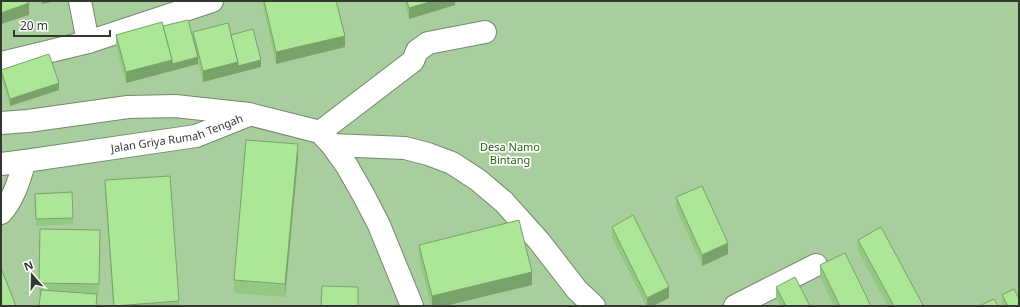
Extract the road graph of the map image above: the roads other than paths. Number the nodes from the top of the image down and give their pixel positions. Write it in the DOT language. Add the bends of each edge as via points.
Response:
graph roads {
  1 [pos="80,1"];
  2 [pos="212,1"];
  3 [pos="485,32"];
  4 [pos="88,42"];
  5 [pos="1,63"];
  6 [pos="249,114"];
  7 [pos="1,123"];
  8 [pos="326,138"];
  9 [pos="25,162"];
  10 [pos="1,164"];
  11 [pos="1,214"];
  12 [pos="816,265"];
  13 [pos="412,306"];
  14 [pos="594,306"];
  15 [pos="735,306"];
  1 -- 4 [label="street"];
  2 -- 4 [label="street"];
  3 -- 8 [label="street" via="428,43 417,51 412,61"];
  4 -- 5 [label="street"];
  6 -- 7 [label="street" via="175,106 128,107 28,122"];
  6 -- 8 [label="street, Jalan Griya Rumah Tengah"];
  6 -- 9 [label="street, Jalan Griya Rumah Tengah" via="196,136"];
  8 -- 13 [label="street" via="347,166 379,225"];
  8 -- 14 [label="street, Jalan Griya Rumah Tengah" via="405,148 428,154 452,164 478,180 504,202 539,241 576,290"];
  9 -- 10 [label="street, Jalan Griya Rumah Tengah"];
  9 -- 11 [label="street" via="10,203"];
  12 -- 15 [label="street"];
}
